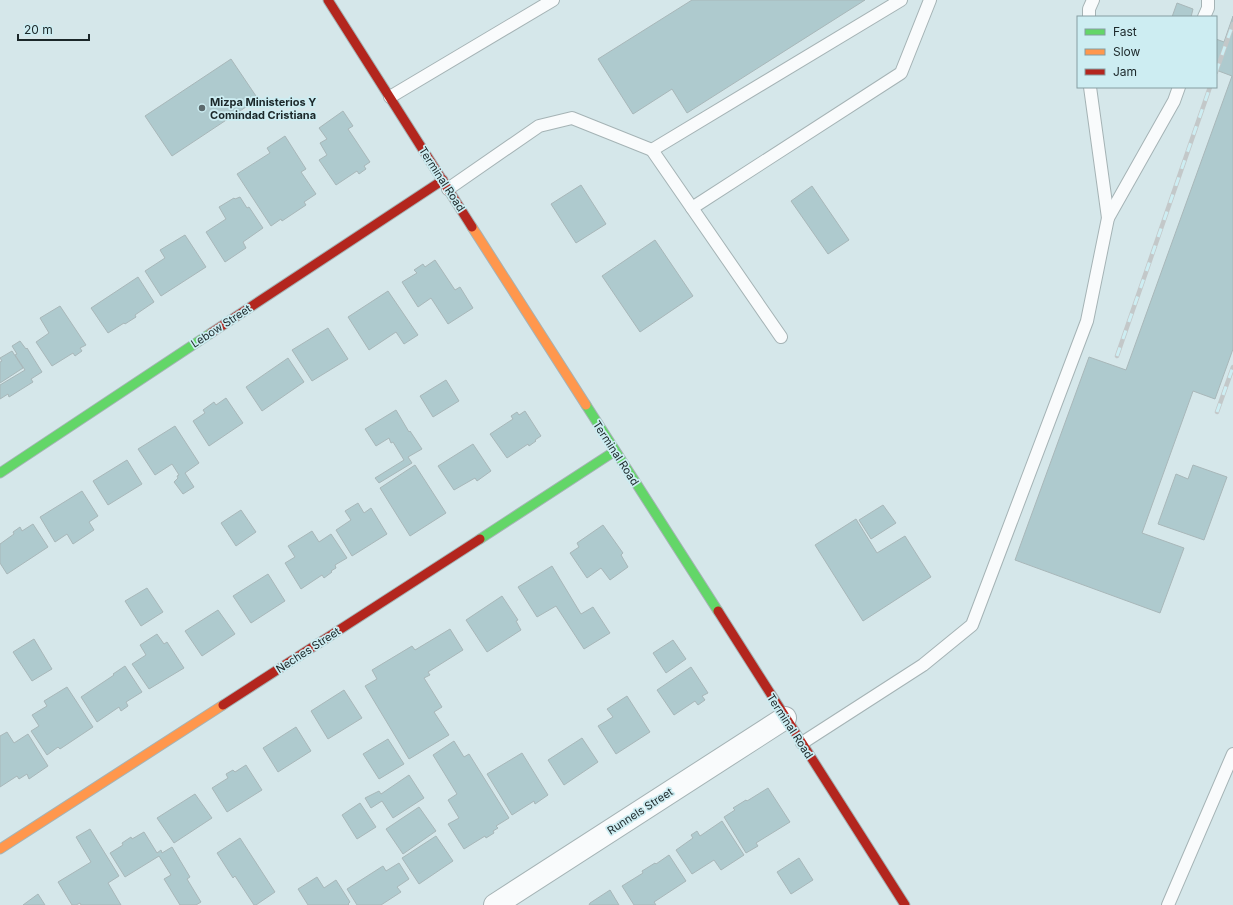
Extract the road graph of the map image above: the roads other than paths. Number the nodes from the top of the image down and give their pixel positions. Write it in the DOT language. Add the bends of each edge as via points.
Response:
graph roads {
  1 [pos="328,0"];
  2 [pos="553,0"];
  3 [pos="901,0"];
  4 [pos="930,0"];
  5 [pos="1093,0"];
  6 [pos="1208,0"];
  7 [pos="1089,16"];
  8 [pos="1204,16"];
  9 [pos="1090,88"];
  10 [pos="1179,88"];
  11 [pos="390,97"];
  12 [pos="652,150"];
  13 [pos="445,185"];
  14 [pos="692,208"];
  15 [pos="1108,218"];
  16 [pos="781,337"];
  17 [pos="615,451"];
  18 [pos="0,473"];
  19 [pos="785,718"];
  20 [pos="802,744"];
  21 [pos="1233,754"];
  22 [pos="0,849"];
  23 [pos="495,905"];
  24 [pos="905,905"];
  25 [pos="1168,905"];
  1 -- 11 [label="street, Terminal Road"];
  2 -- 11 [label="lane"];
  3 -- 12 [label="lane"];
  4 -- 14 [label="lane" via="901,73"];
  5 -- 7 [label="lane"];
  6 -- 8 [label="lane"];
  9 -- 15 [label="lane"];
  10 -- 15 [label="lane" via="1174,101"];
  11 -- 13 [label="street, Terminal Road"];
  12 -- 13 [label="lane" via="572,118 539,126"];
  12 -- 14 [label="lane"];
  13 -- 17 [label="street, Terminal Road"];
  13 -- 18 [label="street, Lebow Street"];
  14 -- 16 [label="lane"];
  15 -- 20 [label="lane" via="1087,321 972,625 923,665"];
  17 -- 19 [label="street, Terminal Road"];
  17 -- 22 [label="street, Neches Street"];
  19 -- 20 [label="street, Terminal Road"];
  19 -- 23 [label="street, Runnels Street"];
  20 -- 24 [label="street, Terminal Road"];
  21 -- 25 [label="lane"];
}
